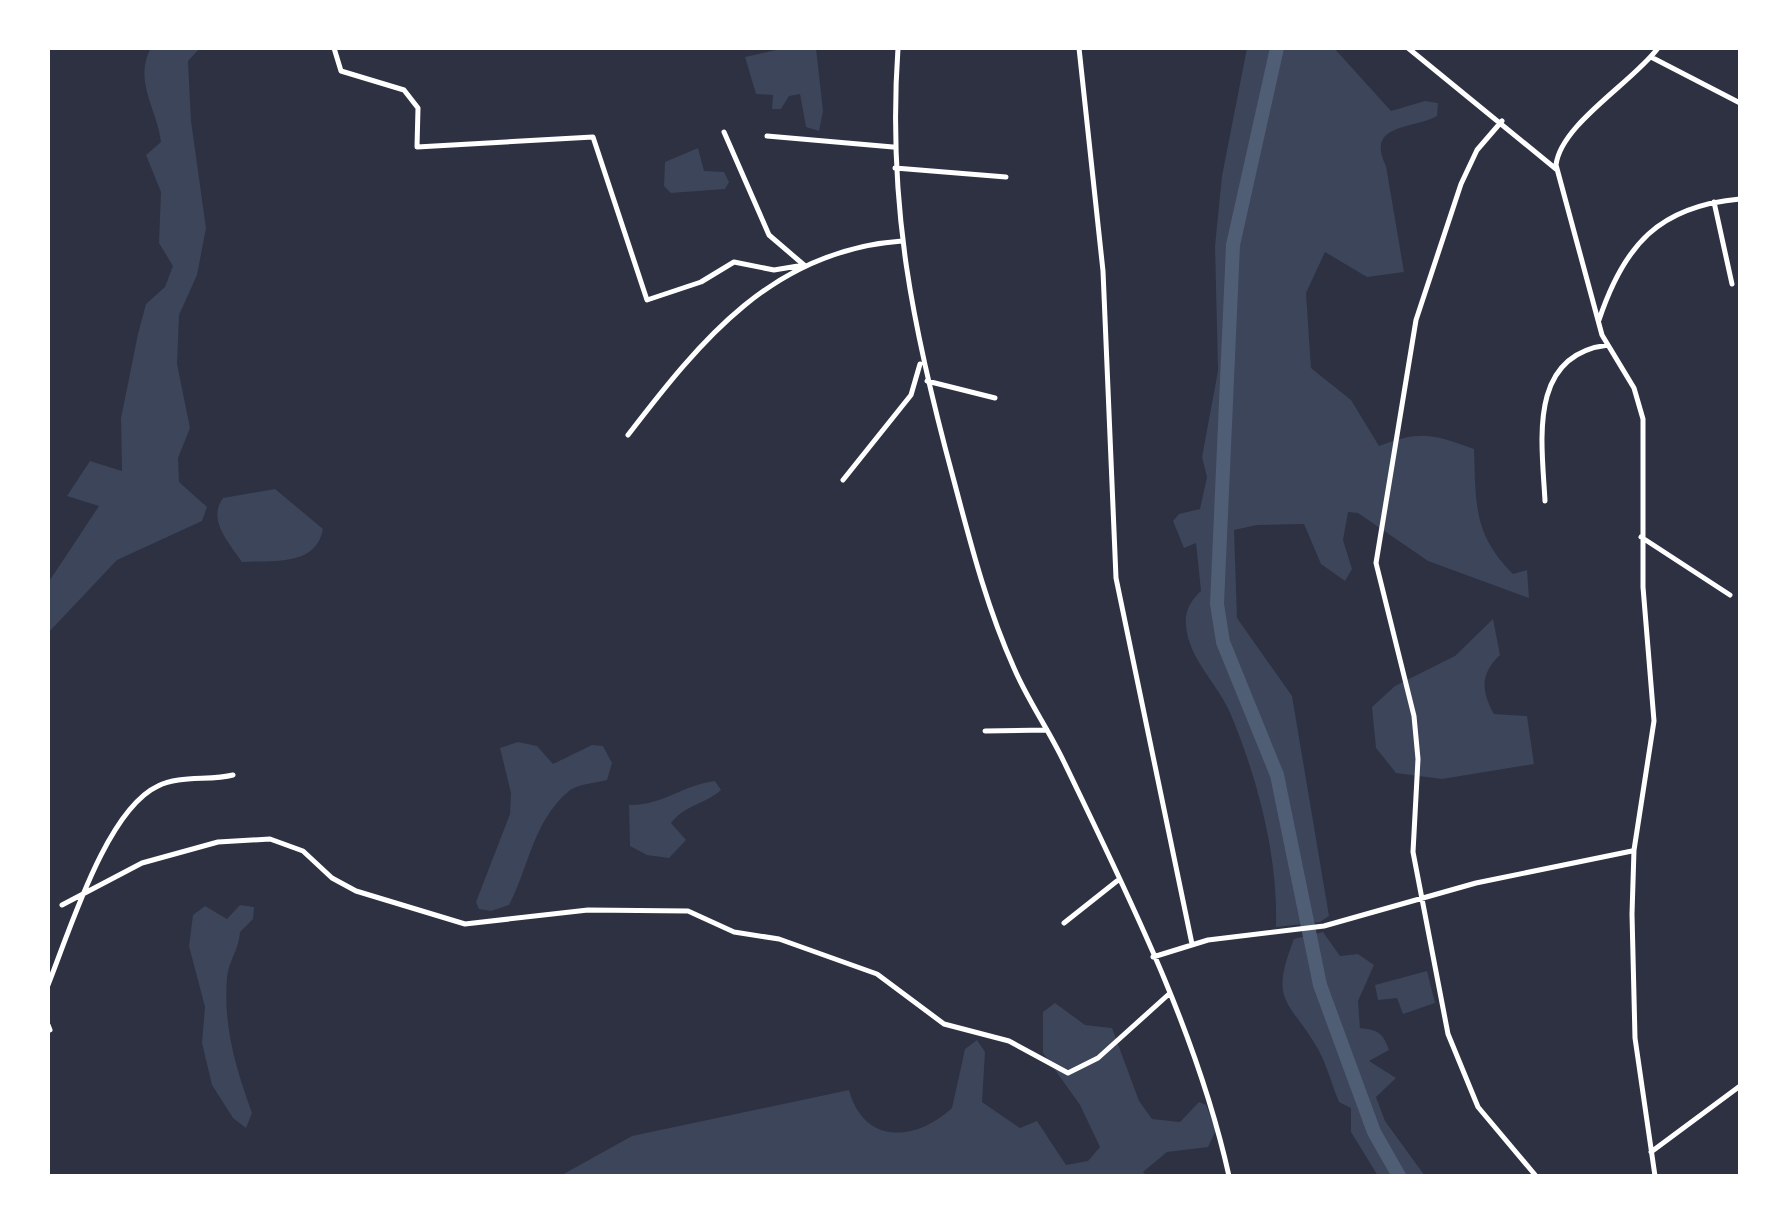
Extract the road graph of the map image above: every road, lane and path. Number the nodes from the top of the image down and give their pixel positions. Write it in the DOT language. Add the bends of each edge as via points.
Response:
graph roads {
  1 [pos="334,48"];
  2 [pos="898,48"];
  3 [pos="1079,48"];
  4 [pos="1408,48"];
  5 [pos="1658,48"];
  6 [pos="1651,57"];
  7 [pos="1740,104"];
  8 [pos="1502,121"];
  9 [pos="724,132"];
  10 [pos="766,136"];
  11 [pos="893,147"];
  12 [pos="895,168"];
  13 [pos="1556,170"];
  14 [pos="1006,177"];
  15 [pos="1740,198"];
  16 [pos="1714,202"];
  17 [pos="902,241"];
  18 [pos="804,265"];
  19 [pos="1732,284"];
  20 [pos="1598,322"];
  21 [pos="1609,345"];
  22 [pos="921,361"];
  23 [pos="927,381"];
  24 [pos="996,398"];
  25 [pos="628,435"];
  26 [pos="844,480"];
  27 [pos="1545,501"];
  28 [pos="1641,537"];
  29 [pos="1730,595"];
  30 [pos="1047,730"];
  31 [pos="986,731"];
  32 [pos="233,774"];
  33 [pos="1634,850"];
  34 [pos="1117,881"];
  35 [pos="89,888"];
  36 [pos="1421,901"];
  37 [pos="62,905"];
  38 [pos="1064,923"];
  39 [pos="1192,944"];
  40 [pos="1153,956"];
  41 [pos="48,985"];
  42 [pos="1169,994"];
  43 [pos="1740,1086"];
  44 [pos="1651,1152"];
  45 [pos="1229,1176"];
  46 [pos="1536,1176"];
  47 [pos="1655,1176"];
  1 -- 18 [label="street" via="341,71 404,90 418,108 416,147 593,137 648,300 734,262 774,270"];
  2 -- 11 [label="street"];
  3 -- 39 [label="street" via="1103,272 1116,578"];
  4 -- 8 [label="street"];
  5 -- 6 [label="street"];
  6 -- 7 [label="street"];
  6 -- 13 [label="street" via="1563,143"];
  8 -- 13 [label="street"];
  8 -- 36 [label="street" via="1460,184 1416,320 1377,550 1377,577 1414,716 1413,852"];
  9 -- 18 [label="street" via="769,234"];
  10 -- 11 [label="street"];
  11 -- 12 [label="street"];
  12 -- 14 [label="street"];
  12 -- 17 [label="street"];
  13 -- 20 [label="street"];
  15 -- 16 [label="street"];
  16 -- 19 [label="street"];
  16 -- 20 [label="street" via="1640,239 1625,255"];
  17 -- 18 [label="street" via="843,248"];
  17 -- 22 [label="street"];
  18 -- 25 [label="street" via="703,342"];
  20 -- 21 [label="street"];
  21 -- 27 [label="street" via="1570,359 1546,392"];
  21 -- 28 [label="street" via="1643,418"];
  22 -- 23 [label="street"];
  22 -- 26 [label="street" via="912,395"];
  23 -- 24 [label="street"];
  23 -- 30 [label="street" via="990,610"];
  28 -- 29 [label="street"];
  28 -- 33 [label="street" via="1654,721"];
  30 -- 31 [label="street"];
  30 -- 34 [label="street"];
  32 -- 35 [label="street" via="152,789 122,820"];
  33 -- 36 [label="street"];
  33 -- 44 [label="street" via="1635,1038"];
  34 -- 38 [label="street"];
  34 -- 40 [label="street"];
  35 -- 37 [label="street"];
  35 -- 41 [label="street"];
  35 -- 42 [label="street" via="142,863 211,844 270,839 303,851 356,891 465,924 588,910 688,911 734,932 779,940 877,974 944,1024 1009,1042 1068,1073 1098,1058"];
  36 -- 39 [label="street" via="1324,926"];
  36 -- 46 [label="street" via="1438,995 1466,1082 1497,1134"];
  39 -- 40 [label="street"];
  40 -- 42 [label="street"];
  42 -- 45 [label="street" via="1206,1086"];
  43 -- 44 [label="street"];
  44 -- 47 [label="street"];
}
